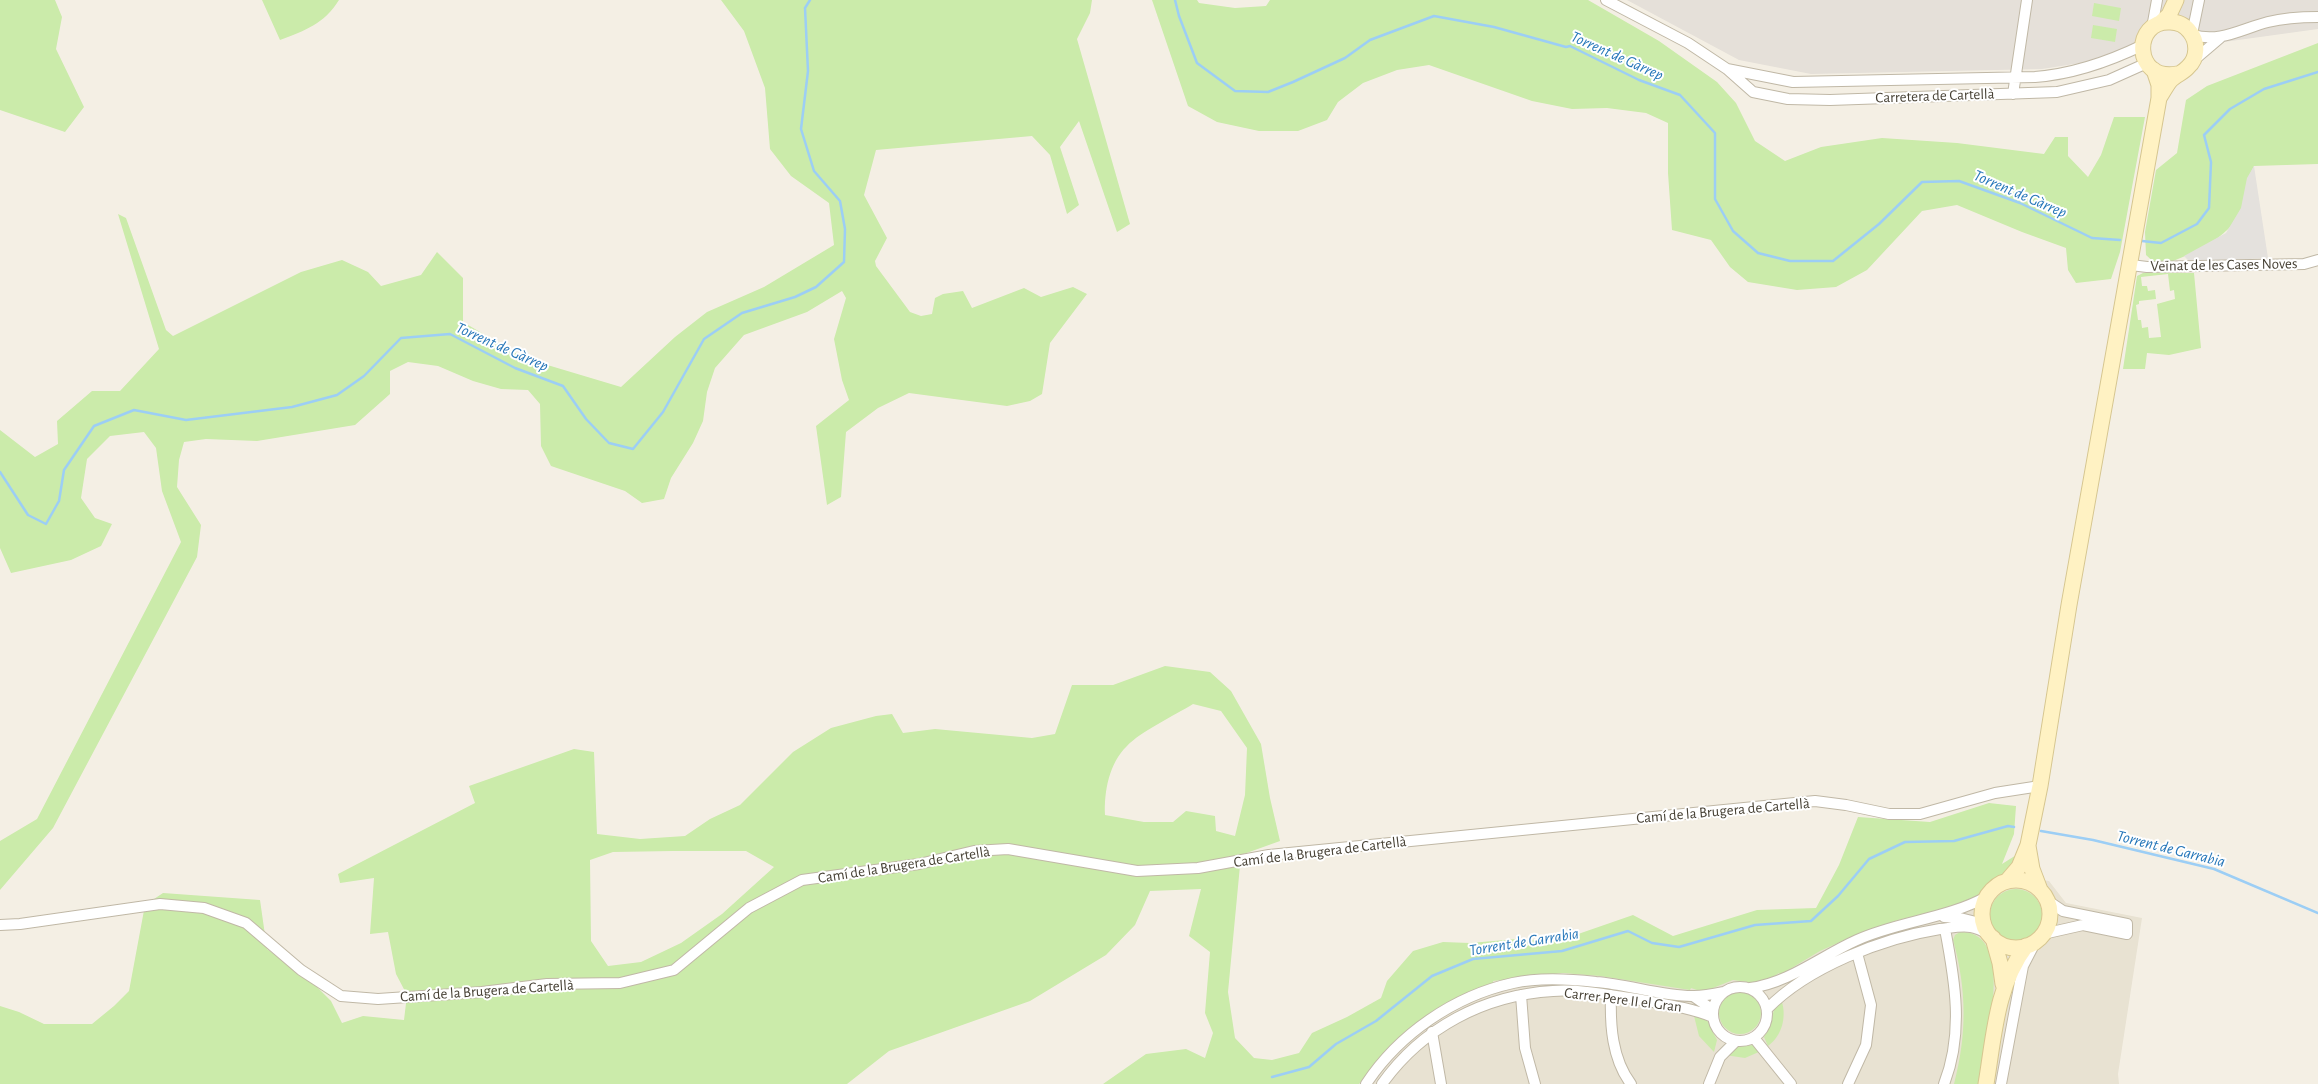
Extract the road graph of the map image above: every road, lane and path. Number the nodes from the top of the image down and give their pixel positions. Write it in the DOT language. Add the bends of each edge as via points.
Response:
graph roads {
  1 [pos="1606,0"];
  2 [pos="2027,0"];
  3 [pos="2157,0"];
  4 [pos="2178,0"];
  5 [pos="2199,0"];
  6 [pos="2318,17"];
  7 [pos="2156,25"];
  8 [pos="2190,32"];
  9 [pos="2221,38"];
  10 [pos="2143,45"];
  11 [pos="2192,62"];
  12 [pos="2150,67"];
  13 [pos="1727,69"];
  14 [pos="2178,74"];
  15 [pos="2014,77"];
  16 [pos="1763,78"];
  17 [pos="1760,94"];
  18 [pos="2012,94"];
  19 [pos="2159,98"];
  20 [pos="2132,260"];
  21 [pos="2318,260"];
  22 [pos="2040,786"];
  23 [pos="2028,845"];
  24 [pos="2007,882"];
  25 [pos="2044,895"];
  26 [pos="1988,896"];
  27 [pos="1941,916"];
  28 [pos="0,925"];
  29 [pos="1945,929"];
  30 [pos="1989,932"];
  31 [pos="2035,941"];
  32 [pos="1857,953"];
  33 [pos="1781,981"];
  34 [pos="1750,988"];
  35 [pos="2003,988"];
  36 [pos="1724,992"];
  37 [pos="1611,995"];
  38 [pos="1521,996"];
  39 [pos="1693,996"];
  40 [pos="1767,1008"];
  41 [pos="1713,1013"];
  42 [pos="1718,1030"];
  43 [pos="1432,1032"];
  44 [pos="1754,1038"];
  45 [pos="1736,1041"];
  46 [pos="1720,1057"];
  47 [pos="1366,1084"];
  48 [pos="1382,1084"];
  49 [pos="1441,1084"];
  50 [pos="1535,1084"];
  51 [pos="1631,1084"];
  52 [pos="1709,1084"];
  53 [pos="1791,1084"];
  54 [pos="1848,1084"];
  55 [pos="1944,1084"];
  56 [pos="1986,1084"];
  57 [pos="2001,1084"];
  1 -- 13 [label="street, Carretera de Cartellà" via="1688,43"];
  2 -- 15 [label="street"];
  3 -- 7 [label="street"];
  4 -- 7 [label="main road" via="2169,15"];
  4 -- 8 [label="main road"];
  5 -- 8 [label="street"];
  6 -- 9 [label="street" via="2269,21"];
  7 -- 8 [label="main road" via="2173,22"];
  7 -- 10 [label="main road" via="2148,32"];
  8 -- 9 [label="street" via="2206,39"];
  8 -- 11 [label="main road" via="2196,52"];
  9 -- 11 [label="street"];
  10 -- 12 [label="main road"];
  10 -- 15 [label="street, Carretera de Cartellà" via="2089,67 2054,75"];
  11 -- 14 [label="main road"];
  12 -- 14 [label="main road" via="2165,75"];
  12 -- 18 [label="street, Carretera de Cartellà" via="2076,89"];
  12 -- 19 [label="main road" via="2158,85"];
  13 -- 16 [label="street, Carretera de Cartellà"];
  13 -- 17 [label="street, Carretera de Cartellà"];
  14 -- 19 [label="main road"];
  15 -- 16 [label="street, Carretera de Cartellà" via="1805,82"];
  15 -- 18 [label="street"];
  16 -- 17 [label="street" via="1758,87"];
  17 -- 18 [label="street, Carretera de Cartellà" via="1812,100"];
  19 -- 20 [label="main road"];
  20 -- 21 [label="street, Veïnat de les Cases Noves" via="2147,267 2304,264"];
  20 -- 22 [label="main road" via="2069,605"];
  22 -- 23 [label="main road"];
  22 -- 28 [label="street, Camí de la Brugera de Cartellà" via="1995,793 1920,814 1889,814 1815,802 1269,855 1198,868 1136,871 1008,849 974,851 919,864 802,880 749,908 674,970 620,983 547,984 378,999 341,996 301,970 246,923 204,908 160,904"];
  23 -- 24 [label="main road" via="2019,867"];
  23 -- 25 [label="main road" via="2032,869"];
  24 -- 25 [label="main road" via="2024,881"];
  24 -- 26 [label="main road"];
  25 -- 31 [label="main road" via="2050,918"];
  25 -- 31 [label="street" via="2063,911 2127,924 2127,934 2083,926"];
  26 -- 27 [label="street"];
  26 -- 30 [label="main road" via="1982,915"];
  27 -- 30 [label="street" via="1960,918"];
  27 -- 33 [label="street" via="1859,939"];
  29 -- 30 [label="street" via="1970,927"];
  29 -- 32 [label="street" via="1896,939"];
  29 -- 55 [label="street" via="1954,975 1957,1028"];
  30 -- 31 [label="main road" via="2008,947"];
  30 -- 35 [label="main road" via="2000,963"];
  31 -- 35 [label="main road" via="2013,963"];
  31 -- 57 [label="street" via="2023,966"];
  32 -- 40 [label="street" via="1795,986"];
  32 -- 54 [label="street" via="1871,1004 1866,1045"];
  33 -- 34 [label="street"];
  33 -- 40 [label="street"];
  34 -- 36 [label="street" via="1736,987"];
  34 -- 40 [label="street" via="1760,995"];
  35 -- 56 [label="main road"];
  36 -- 39 [label="street, Carrer Pere II el Gran"];
  36 -- 41 [label="street"];
  37 -- 38 [label="street, Carrer Pere II el Gran" via="1553,991"];
  37 -- 41 [label="street, Carrer Pere II el Gran"];
  37 -- 51 [label="street" via="1610,1018 1615,1048"];
  38 -- 43 [label="street, Carrer Pere II el Gran" via="1489,1003"];
  38 -- 50 [label="street" via="1525,1048"];
  39 -- 41 [label="street, Carrer Pere II el Gran"];
  39 -- 47 [label="street, Carrer Pere II el Gran" via="1598,982 1555,979 1513,983 1466,999 1433,1016 1402,1042"];
  40 -- 44 [label="street" via="1765,1026"];
  41 -- 42 [label="street"];
  42 -- 45 [label="street"];
  42 -- 46 [label="street"];
  43 -- 48 [label="street, Carrer Pere II el Gran" via="1411,1049"];
  43 -- 49 [label="street"];
  44 -- 45 [label="street"];
  44 -- 53 [label="street"];
  45 -- 46 [label="street"];
  46 -- 52 [label="street"];
}
